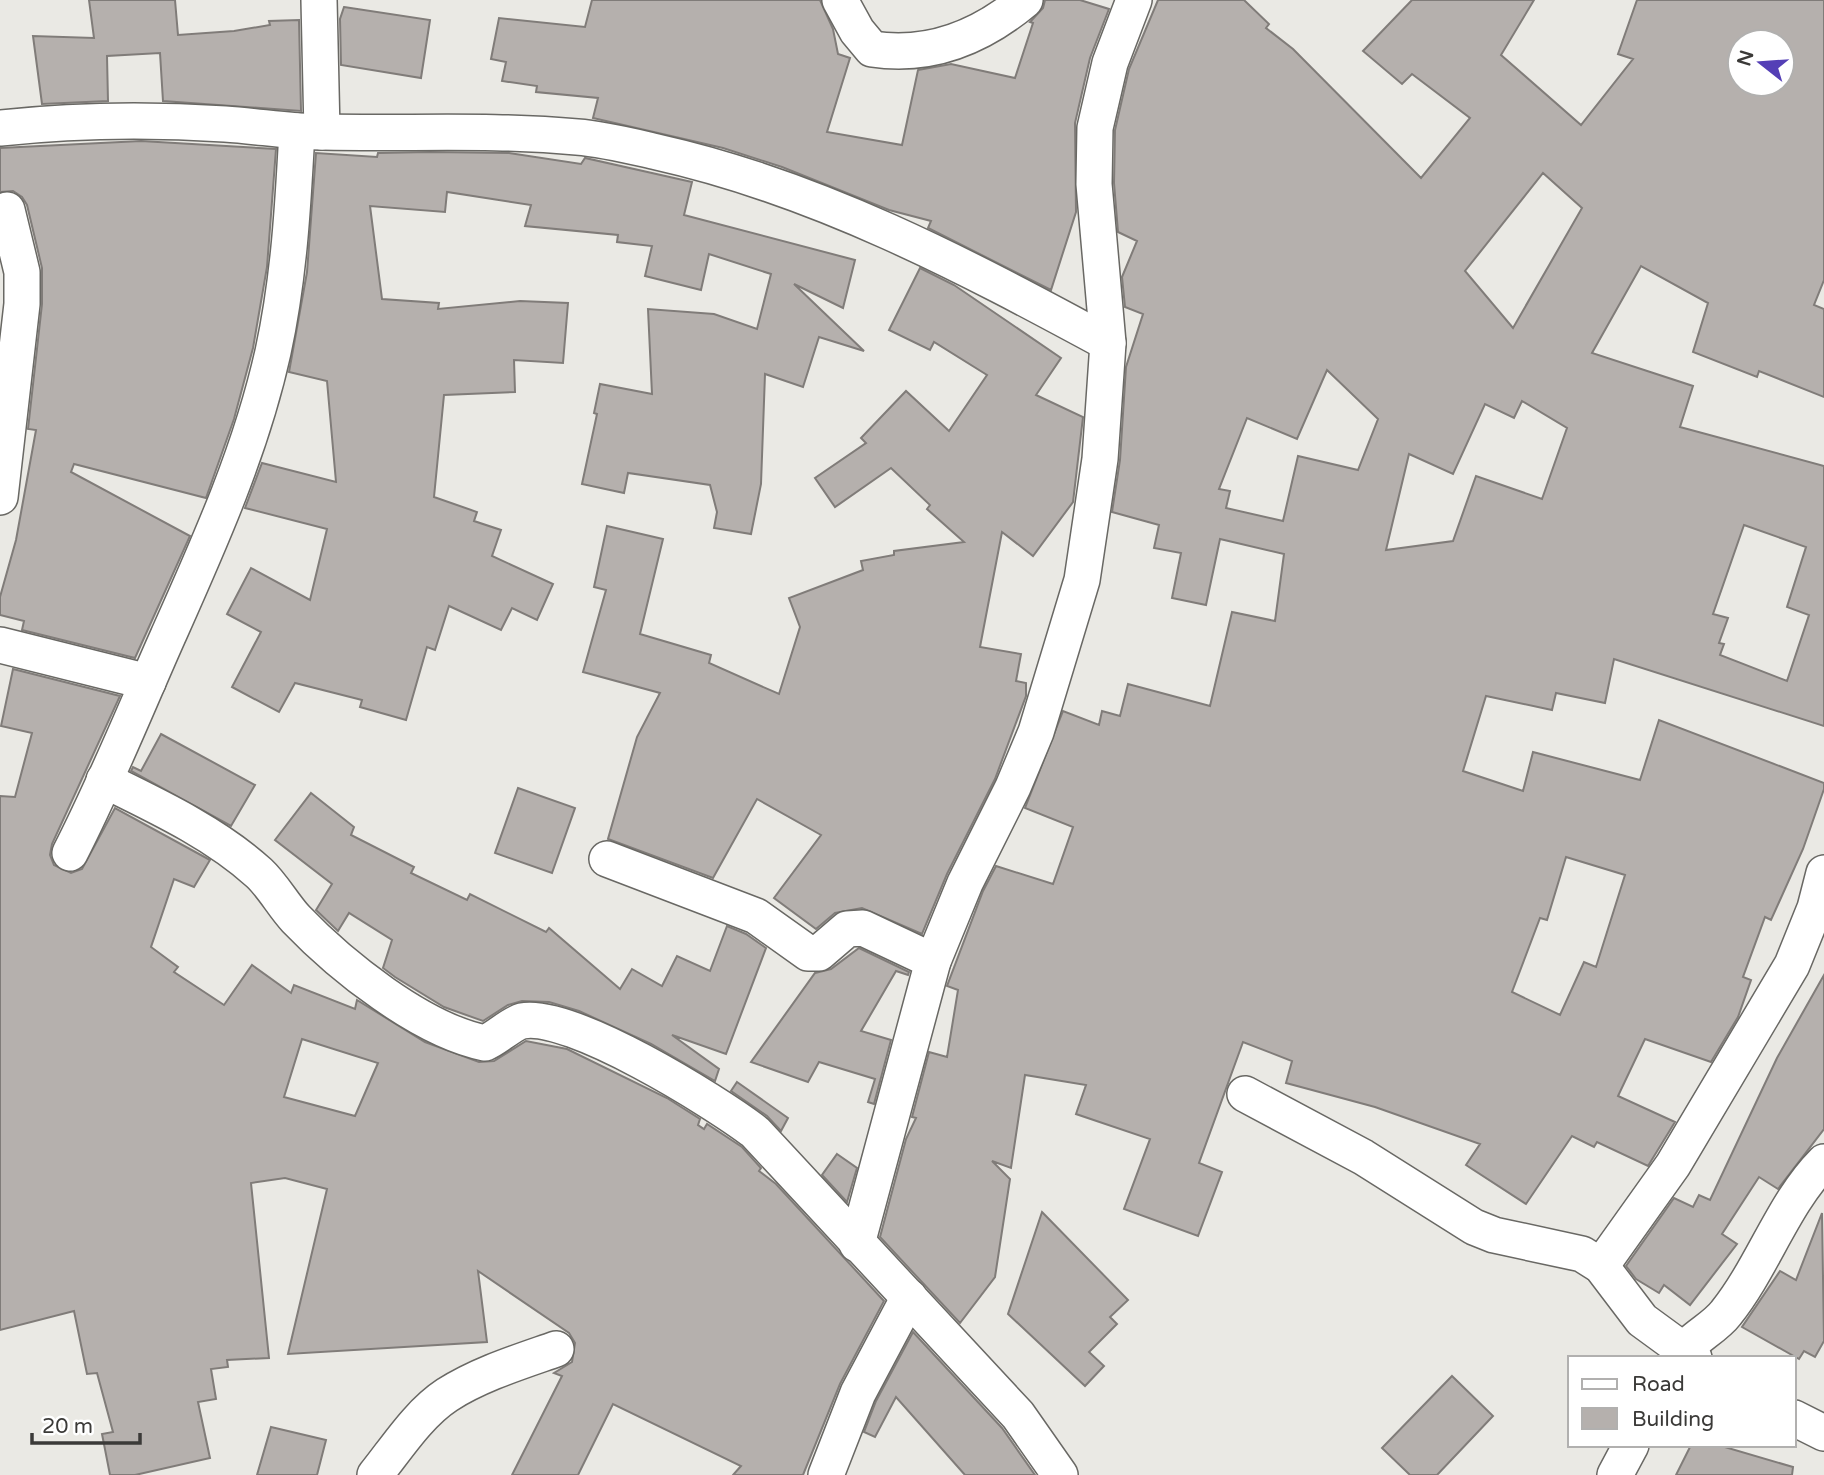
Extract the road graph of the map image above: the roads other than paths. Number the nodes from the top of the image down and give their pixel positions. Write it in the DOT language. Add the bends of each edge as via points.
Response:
graph roads {
  1 [pos="319,0"];
  2 [pos="841,0"];
  3 [pos="1025,0"];
  4 [pos="1134,0"];
  5 [pos="0,128"];
  6 [pos="310,132"];
  7 [pos="7,210"];
  8 [pos="1108,343"];
  9 [pos="0,497"];
  10 [pos="0,645"];
  11 [pos="148,682"];
  12 [pos="104,780"];
  13 [pos="70,853"];
  14 [pos="607,859"];
  15 [pos="1824,873"];
  16 [pos="933,961"];
  17 [pos="1244,1094"];
  18 [pos="1824,1162"];
  19 [pos="857,1244"];
  20 [pos="1601,1266"];
  21 [pos="909,1297"];
  22 [pos="555,1349"];
  23 [pos="1686,1355"];
  24 [pos="1796,1419"];
  25 [pos="1824,1433"];
  26 [pos="1630,1447"];
  27 [pos="375,1475"];
  28 [pos="826,1475"];
  29 [pos="1060,1475"];
  30 [pos="1615,1475"];
  1 -- 6 [label="street"];
  2 -- 3 [label="street" via="872,49 898,53 983,32"];
  4 -- 8 [label="street" via="1110,62 1095,128 1094,184"];
  5 -- 6 [label="street" via="176,122"];
  6 -- 8 [label="street" via="460,131 579,137 698,161 859,218"];
  6 -- 11 [label="street" via="272,355 232,485"];
  7 -- 9 [label="street" via="22,272 22,304"];
  8 -- 16 [label="street" via="1098,472 1082,580 1064,645 1036,732"];
  10 -- 11 [label="street"];
  11 -- 12 [label="street"];
  12 -- 13 [label="street"];
  12 -- 19 [label="street" via="234,854 260,874 332,954 367,982 446,1029 485,1043 521,1021 558,1025 632,1056 689,1087 755,1132"];
  14 -- 16 [label="street" via="756,916 808,953 819,953 847,929 863,928"];
  15 -- 20 [label="street" via="1792,965 1673,1166"];
  16 -- 19 [label="street"];
  17 -- 20 [label="street" via="1363,1157 1474,1227 1582,1254"];
  18 -- 23 [label="street" via="1798,1192 1726,1314"];
  19 -- 21 [label="street"];
  20 -- 23 [label="street" via="1642,1320"];
  21 -- 28 [label="street" via="858,1393"];
  21 -- 29 [label="street" via="1018,1415"];
  22 -- 27 [label="street" via="478,1378 445,1396"];
  24 -- 25 [label="street"];
  26 -- 30 [label="street"];
}
